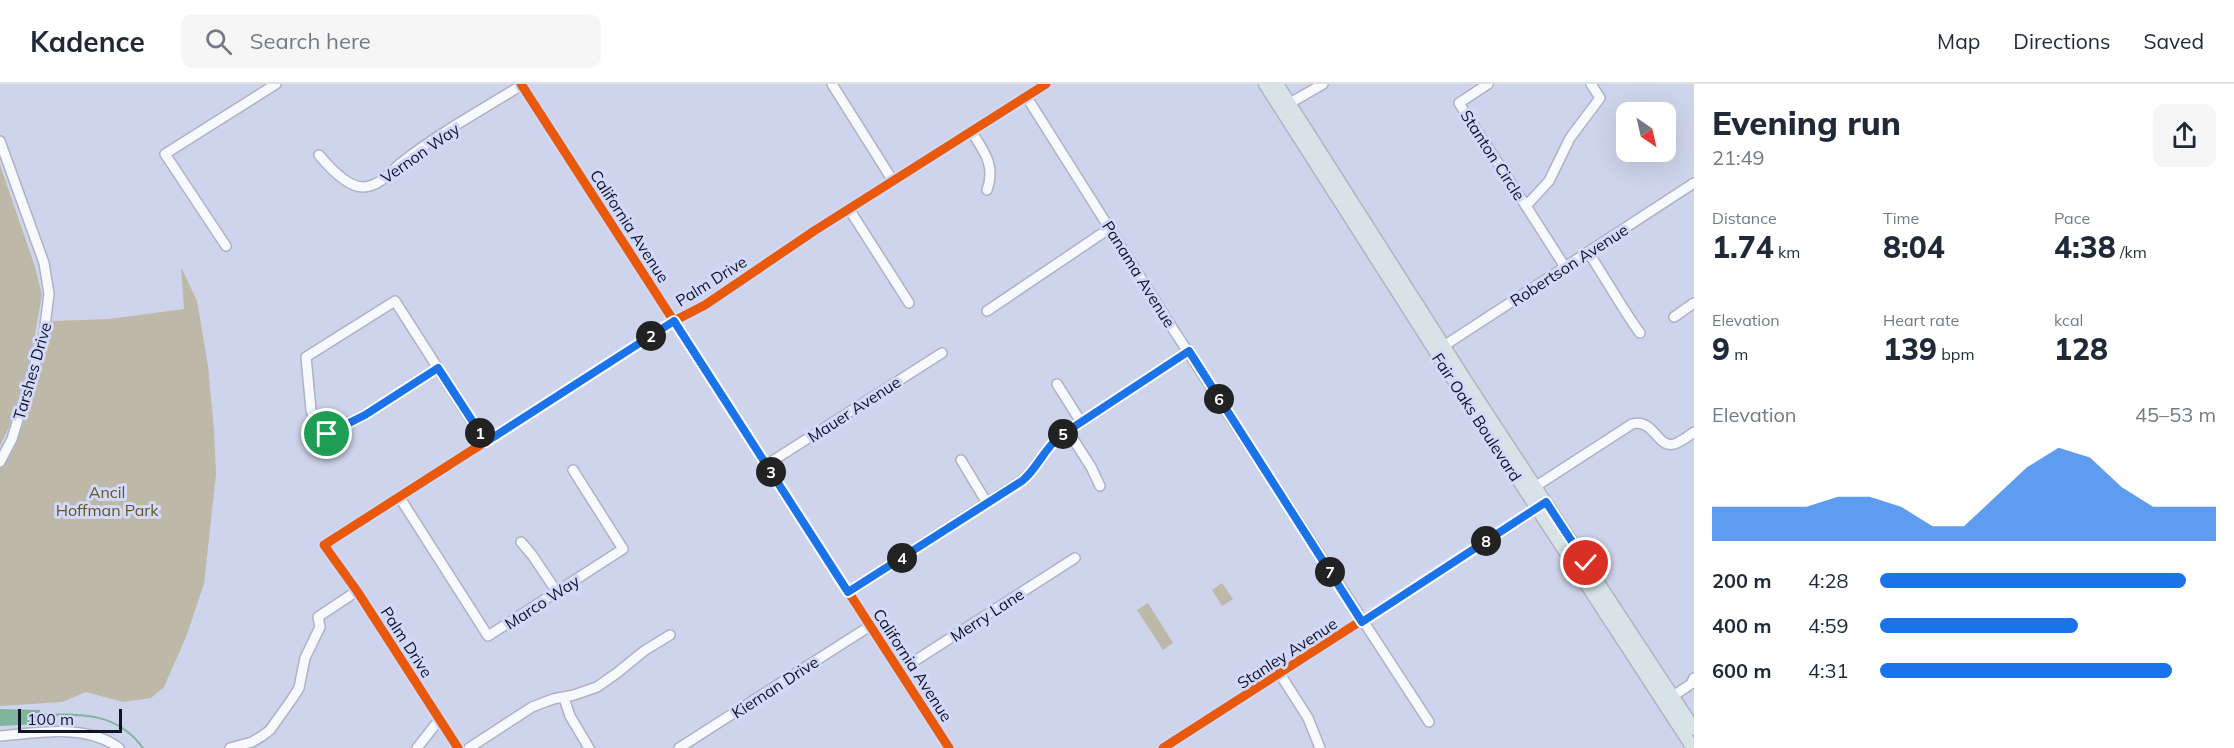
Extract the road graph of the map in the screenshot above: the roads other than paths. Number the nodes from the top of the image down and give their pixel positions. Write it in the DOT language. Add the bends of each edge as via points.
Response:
graph roads {
  1 [pos="276,84"];
  2 [pos="522,84"];
  3 [pos="832,84"];
  4 [pos="1046,84"];
  5 [pos="1264,84"];
  6 [pos="1277,84"];
  7 [pos="1323,84"];
  8 [pos="1488,84"];
  9 [pos="1591,84"];
  10 [pos="1026,96"];
  11 [pos="1274,99"];
  12 [pos="1290,103"];
  13 [pos="971,131"];
  14 [pos="0,141"];
  15 [pos="319,155"];
  16 [pos="1328,164"];
  17 [pos="893,181"];
  18 [pos="1692,188"];
  19 [pos="987,190"];
  20 [pos="1526,206"];
  21 [pos="849,209"];
  22 [pos="1110,228"];
  23 [pos="226,246"];
  24 [pos="1588,252"];
  25 [pos="1565,267"];
  26 [pos="909,303"];
  27 [pos="1694,303"];
  28 [pos="987,311"];
  29 [pos="1674,317"];
  30 [pos="674,321"];
  31 [pos="1640,333"];
  32 [pos="1439,349"];
  33 [pos="1189,351"];
  34 [pos="942,353"];
  35 [pos="438,368"];
  36 [pos="1057,384"];
  37 [pos="1081,423"];
  38 [pos="1068,431"];
  39 [pos="1694,432"];
  40 [pos="486,442"];
  41 [pos="961,460"];
  42 [pos="0,462"];
  43 [pos="766,465"];
  44 [pos="573,470"];
  45 [pos="1100,486"];
  46 [pos="1531,490"];
  47 [pos="400,498"];
  48 [pos="987,503"];
  49 [pos="1542,505"];
  50 [pos="521,542"];
  51 [pos="1075,558"];
  52 [pos="357,591"];
  53 [pos="557,592"];
  54 [pos="848,592"];
  55 [pos="1362,622"];
  56 [pos="870,626"];
  57 [pos="1617,631"];
  58 [pos="670,635"];
  59 [pos="899,671"];
  60 [pos="1280,674"];
  61 [pos="1693,679"];
  62 [pos="1671,693"];
  63 [pos="564,698"];
  64 [pos="439,720"];
  65 [pos="1429,722"];
  66 [pos="1694,729"];
  67 [pos="0,736"];
  68 [pos="119,748"];
  69 [pos="230,748"];
  70 [pos="417,748"];
  71 [pos="458,748"];
  72 [pos="469,748"];
  73 [pos="589,748"];
  74 [pos="679,748"];
  75 [pos="949,748"];
  76 [pos="1163,748"];
  77 [pos="1320,748"];
  78 [pos="1693,748"];
  1 -- 23 [label="street" via="165,154"];
  2 -- 15 [label="street, Vernon Way" via="408,158 375,185 361,187 350,183"];
  2 -- 30 [label="street, California Avenue"];
  3 -- 17 [label="street"];
  4 -- 10 [label="street, Palm Drive"];
  5 -- 11 [label="main road, Fair Oaks Boulevard"];
  6 -- 12 [label="main road, Fair Oaks Boulevard"];
  7 -- 12 [label="street"];
  8 -- 20 [label="street, Stanton Circle" via="1459,103"];
  9 -- 20 [label="street, Stanton Circle" via="1600,98 1570,138 1549,181"];
  10 -- 13 [label="street, Palm Drive"];
  10 -- 22 [label="street, Panama Avenue"];
  11 -- 16 [label="main road" via="1281,102 1320,160"];
  11 -- 32 [label="main road, Fair Oaks Boulevard"];
  12 -- 16 [label="main road, Fair Oaks Boulevard"];
  13 -- 17 [label="street, Palm Drive"];
  13 -- 19 [label="street" via="989,162 991,177"];
  14 -- 42 [label="street, Tarshes Drive" via="44,263 49,294 44,334 12,439"];
  16 -- 32 [label="main road, Fair Oaks Boulevard"];
  17 -- 21 [label="street, Palm Drive"];
  18 -- 24 [label="street, Robertson Avenue"];
  20 -- 25 [label="street, Stanton Circle"];
  21 -- 26 [label="street"];
  21 -- 30 [label="street, Palm Drive" via="705,305"];
  22 -- 28 [label="street"];
  22 -- 33 [label="street, Panama Avenue"];
  24 -- 25 [label="street, Robertson Avenue"];
  24 -- 31 [label="street"];
  25 -- 32 [label="street, Robertson Avenue"];
  27 -- 29 [label="street"];
  30 -- 40 [label="street, Palm Drive"];
  30 -- 43 [label="street, California Avenue"];
  32 -- 46 [label="main road, Fair Oaks Boulevard"];
  33 -- 37 [label="street"];
  33 -- 55 [label="street, Panama Avenue"];
  34 -- 43 [label="street, Mauer Avenue"];
  35 -- 35 [label="street" via="395,301 306,357 311,410 320,437 365,415"];
  35 -- 40 [label="street"];
  36 -- 37 [label="street"];
  37 -- 38 [label="street"];
  38 -- 45 [label="street"];
  38 -- 48 [label="street" via="1053,442 1026,478"];
  39 -- 46 [label="street" via="1669,444 1661,441 1648,425 1632,424"];
  40 -- 47 [label="street, Palm Drive"];
  41 -- 48 [label="street"];
  43 -- 54 [label="street, California Avenue"];
  44 -- 53 [label="street, Marco Way" via="624,549"];
  46 -- 49 [label="main road, Fair Oaks Boulevard"];
  47 -- 52 [label="street, Palm Drive" via="324,545"];
  47 -- 53 [label="street, Marco Way" via="488,636"];
  48 -- 54 [label="street"];
  49 -- 55 [label="street, Stanley Avenue"];
  49 -- 57 [label="main road, Fair Oaks Boulevard"];
  49 -- 62 [label="main road, Fair Oaks Boulevard"];
  50 -- 53 [label="street"];
  51 -- 59 [label="street, Merry Lane"];
  52 -- 64 [label="street, Palm Drive"];
  52 -- 69 [label="street" via="318,617 320,627 305,658 299,688 270,730 252,742"];
  54 -- 56 [label="street, California Avenue"];
  55 -- 60 [label="street, Stanley Avenue"];
  55 -- 65 [label="street, Panama Avenue"];
  56 -- 59 [label="street, California Avenue"];
  56 -- 74 [label="street, Kiernan Drive"];
  57 -- 62 [label="main road" via="1625,634 1668,696"];
  57 -- 78 [label="main road, Fair Oaks Boulevard"];
  58 -- 63 [label="street" via="602,684"];
  59 -- 75 [label="street, California Avenue"];
  60 -- 76 [label="street, Stanley Avenue"];
  60 -- 77 [label="street" via="1308,718"];
  61 -- 62 [label="street" via="1691,684"];
  62 -- 66 [label="main road, Fair Oaks Boulevard"];
  63 -- 72 [label="street" via="532,707"];
  63 -- 73 [label="street"];
  64 -- 70 [label="street"];
  64 -- 71 [label="street, Palm Drive"];
  67 -- 68 [label="street" via="82,732 109,740"];
}
